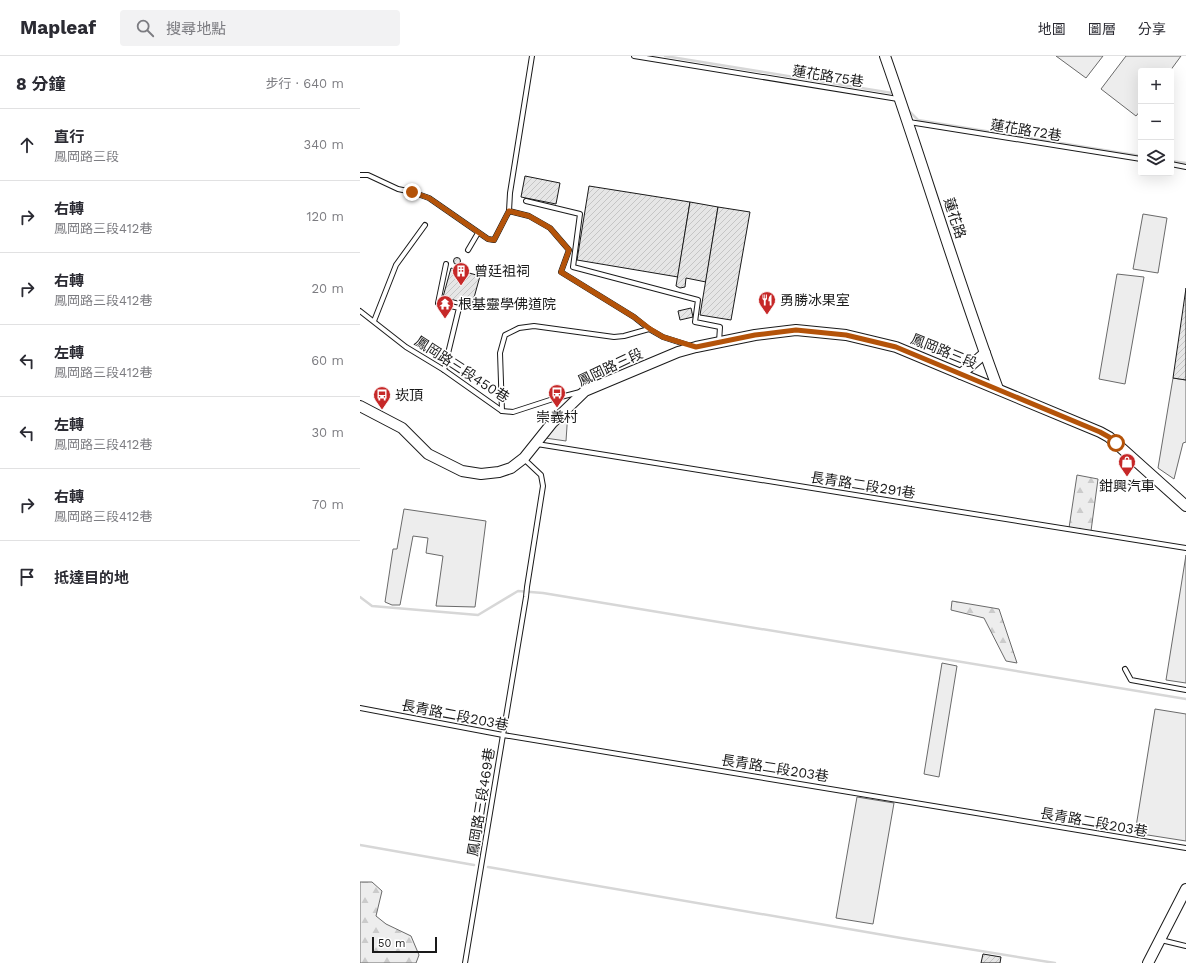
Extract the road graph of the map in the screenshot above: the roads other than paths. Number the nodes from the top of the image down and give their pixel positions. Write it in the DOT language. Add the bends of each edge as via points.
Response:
graph roads {
  1 [pos="532,56"];
  2 [pos="634,56"];
  3 [pos="885,56"];
  4 [pos="900,99"];
  5 [pos="908,122"];
  6 [pos="1138,159"];
  7 [pos="1174,165"];
  8 [pos="1186,167"];
  9 [pos="360,175"];
  10 [pos="526,201"];
  11 [pos="509,211"];
  12 [pos="425,225"];
  13 [pos="478,233"];
  14 [pos="468,250"];
  15 [pos="446,264"];
  16 [pos="360,310"];
  17 [pos="374,322"];
  18 [pos="650,329"];
  19 [pos="719,342"];
  20 [pos="696,347"];
  21 [pos="984,353"];
  22 [pos="444,370"];
  23 [pos="961,374"];
  24 [pos="998,389"];
  25 [pos="585,391"];
  26 [pos="360,406"];
  27 [pos="502,411"];
  28 [pos="536,444"];
  29 [pos="524,458"];
  30 [pos="1186,506"];
  31 [pos="1186,548"];
  32 [pos="1125,669"];
  33 [pos="1186,690"];
  34 [pos="360,708"];
  35 [pos="503,735"];
  36 [pos="1186,848"];
  37 [pos="1186,889"];
  38 [pos="1160,940"];
  39 [pos="1186,946"];
  40 [pos="465,963"];
  41 [pos="1148,963"];
  1 -- 11 [label="lane"];
  2 -- 4 [label="lane, 蓮花路75巷"];
  3 -- 4 [label="street, 蓮花路"];
  4 -- 5 [label="street, 蓮花路"];
  5 -- 6 [label="lane, 蓮花路72巷"];
  5 -- 21 [label="street, 蓮花路"];
  7 -- 8 [label="lane"];
  9 -- 13 [label="lane" via="368,175 398,189 429,198"];
  10 -- 19 [label="lane" via="580,214 573,267 698,300 695,322 720,327"];
  11 -- 13 [label="lane" via="494,240"];
  11 -- 18 [label="lane" via="529,216 550,228 569,250 561,272"];
  12 -- 17 [label="lane" via="396,265"];
  13 -- 14 [label="lane"];
  15 -- 22 [label="lane" via="438,303 459,308"];
  16 -- 17 [label="lane, 鳳岡路三段450巷"];
  17 -- 22 [label="lane, 鳳岡路三段450巷" via="406,347"];
  18 -- 20 [label="lane" via="663,337"];
  18 -- 27 [label="lane" via="614,337 534,326 519,328 505,335 500,353"];
  19 -- 20 [label="street, 鳳岡路三段"];
  19 -- 23 [label="street, 鳳岡路三段" via="796,330 846,335 896,347"];
  20 -- 25 [label="street, 鳳岡路三段"];
  21 -- 23 [label="street"];
  21 -- 24 [label="street, 蓮花路"];
  22 -- 27 [label="lane, 鳳岡路三段450巷"];
  23 -- 24 [label="street, 鳳岡路三段"];
  24 -- 30 [label="street, 鳳岡路三段" via="1109,437"];
  25 -- 27 [label="lane, 鳳岡路三段450巷" via="513,412"];
  25 -- 28 [label="street, 鳳岡路三段" via="552,423"];
  26 -- 29 [label="street, 鳳岡路三段" via="402,428 428,454 462,471 482,474 499,472 512,468"];
  28 -- 29 [label="street, 鳳岡路三段"];
  28 -- 31 [label="lane, 長青路二段291巷"];
  29 -- 35 [label="lane, 鳳岡路三段469巷" via="541,475 543,486"];
  32 -- 33 [label="lane" via="1132,680"];
  34 -- 35 [label="lane, 長青路二段203巷"];
  35 -- 36 [label="lane, 長青路二段203巷"];
  35 -- 40 [label="lane, 鳳岡路三段469巷"];
  37 -- 38 [label="street"];
  38 -- 39 [label="lane"];
  38 -- 41 [label="street"];
}
